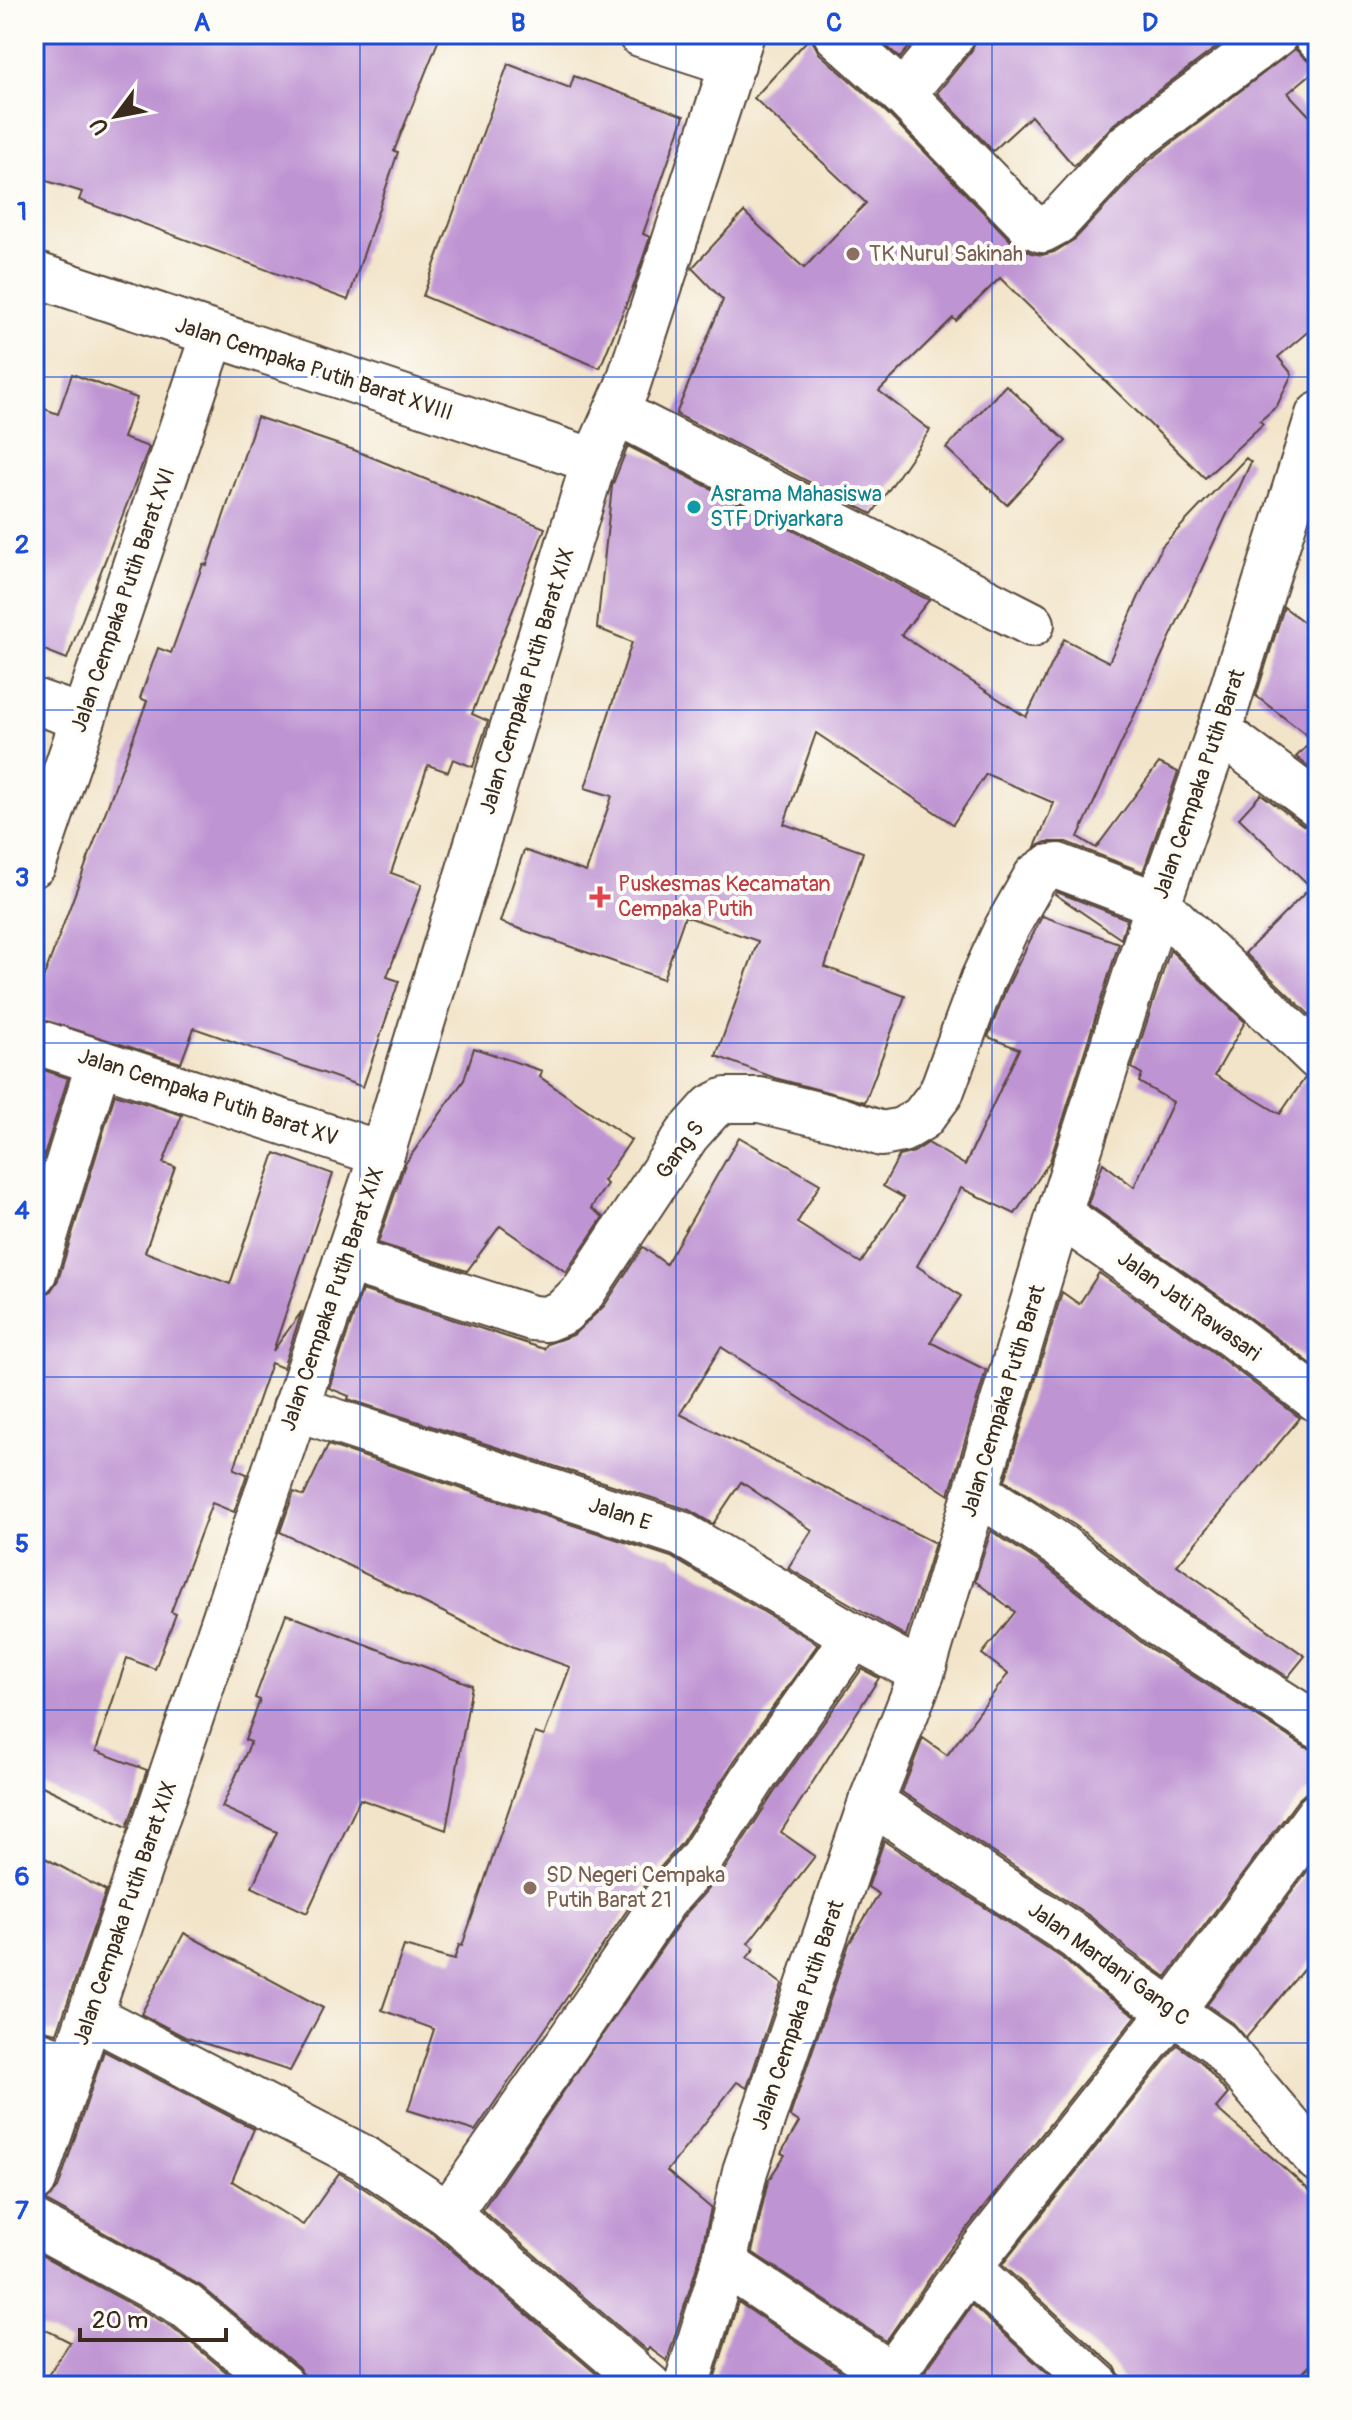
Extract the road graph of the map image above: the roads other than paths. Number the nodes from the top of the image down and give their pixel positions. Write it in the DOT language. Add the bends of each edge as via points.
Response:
graph roads {
  1 [pos="640,34"];
  2 [pos="836,34"];
  3 [pos="953,34"];
  4 [pos="1276,34"];
  5 [pos="737,49"];
  6 [pos="903,94"];
  7 [pos="34,274"];
  8 [pos="213,335"];
  9 [pos="616,412"];
  10 [pos="1318,415"];
  11 [pos="594,461"];
  12 [pos="1032,624"];
  13 [pos="34,701"];
  14 [pos="83,718"];
  15 [pos="1219,731"];
  16 [pos="1318,805"];
  17 [pos="34,864"];
  18 [pos="1158,904"];
  19 [pos="34,1041"];
  20 [pos="1318,1058"];
  21 [pos="99,1062"];
  22 [pos="382,1154"];
  23 [pos="1059,1214"];
  24 [pos="346,1259"];
  25 [pos="34,1273"];
  26 [pos="1318,1400"];
  27 [pos="295,1408"];
  28 [pos="977,1492"];
  29 [pos="854,1636"];
  30 [pos="922,1673"];
  31 [pos="1318,1726"];
  32 [pos="871,1802"];
  33 [pos="1318,1815"];
  34 [pos="1172,2011"];
  35 [pos="91,2016"];
  36 [pos="54,2058"];
  37 [pos="1318,2160"];
  38 [pos="34,2180"];
  39 [pos="448,2214"];
  40 [pos="34,2223"];
  41 [pos="724,2263"];
  42 [pos="968,2268"];
  43 [pos="282,2386"];
  44 [pos="649,2386"];
  45 [pos="686,2386"];
  46 [pos="1098,2386"];
  1 -- 5 [label="street"];
  2 -- 6 [label="street"];
  3 -- 6 [label="street"];
  4 -- 6 [label="street" via="1129,144 1057,222 1042,230 1029,224"];
  5 -- 9 [label="street, Jalan Cempaka Putih Barat XIX"];
  7 -- 8 [label="street, Jalan Cempaka Putih Barat XVIII"];
  8 -- 11 [label="street, Jalan Cempaka Putih Barat XVIII"];
  8 -- 14 [label="street, Jalan Cempaka Putih Barat XVI"];
  9 -- 11 [label="street, Jalan Cempaka Putih Barat XIX"];
  9 -- 12 [label="street"];
  10 -- 15 [label="street, Jalan Cempaka Putih Barat"];
  11 -- 22 [label="street, Jalan Cempaka Putih Barat XIX"];
  13 -- 14 [label="street"];
  14 -- 17 [label="street, Jalan Cempaka Putih Barat XVI"];
  15 -- 16 [label="street"];
  15 -- 18 [label="street, Jalan Cempaka Putih Barat"];
  18 -- 20 [label="street"];
  18 -- 23 [label="street, Jalan Cempaka Putih Barat"];
  18 -- 24 [label="street, Gang S" via="1058,866 1041,872 1026,890 983,979 941,1093 922,1118 882,1134 760,1100 726,1100 712,1107 687,1135 593,1280 563,1312 532,1318"];
  19 -- 21 [label="street, Jalan Cempaka Putih Barat XV"];
  21 -- 22 [label="street, Jalan Cempaka Putih Barat XV"];
  21 -- 25 [label="street"];
  22 -- 24 [label="street, Jalan Cempaka Putih Barat XIX"];
  23 -- 26 [label="street, Jalan Jati Rawasari"];
  23 -- 28 [label="street, Jalan Cempaka Putih Barat"];
  24 -- 27 [label="street, Jalan Cempaka Putih Barat XIX"];
  27 -- 29 [label="street, Jalan E" via="681,1534"];
  27 -- 35 [label="street, Jalan Cempaka Putih Barat XIX"];
  28 -- 30 [label="street, Jalan Cempaka Putih Barat"];
  28 -- 31 [label="street" via="1060,1546 1160,1625"];
  29 -- 30 [label="street, Jalan E"];
  29 -- 39 [label="street"];
  30 -- 32 [label="street, Jalan Cempaka Putih Barat"];
  32 -- 34 [label="street, Jalan Mardani Gang C" via="1077,1938"];
  32 -- 41 [label="street, Jalan Cempaka Putih Barat" via="745,2171"];
  33 -- 34 [label="street"];
  34 -- 37 [label="street, Jalan Mardani Gang C" via="1218,2043"];
  34 -- 42 [label="street"];
  35 -- 36 [label="street, Jalan Cempaka Putih Barat XIX"];
  35 -- 39 [label="street" via="364,2158"];
  36 -- 38 [label="street, Jalan Cempaka Putih Barat XIX"];
  39 -- 44 [label="street"];
  40 -- 43 [label="street" via="185,2305"];
  41 -- 42 [label="street" via="892,2375"];
  41 -- 45 [label="street, Jalan Cempaka Putih Barat"];
  42 -- 46 [label="street"];
}
